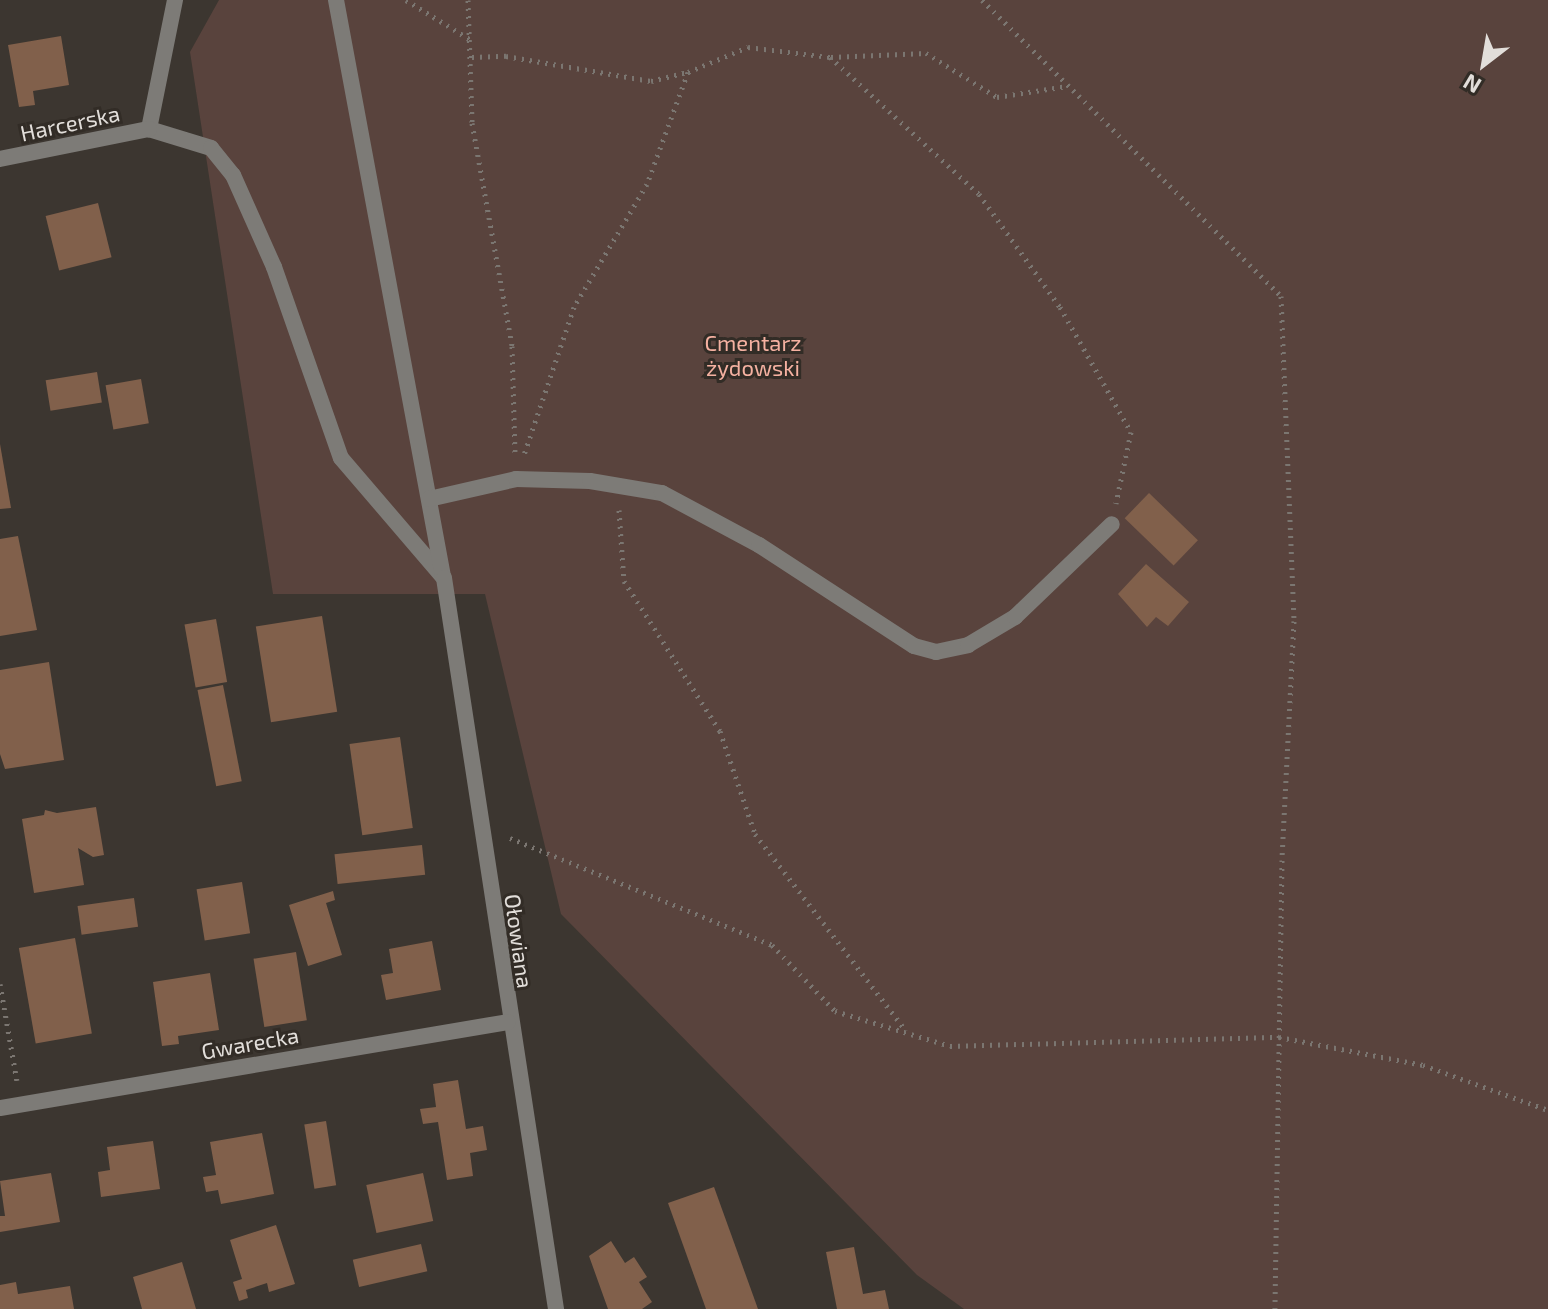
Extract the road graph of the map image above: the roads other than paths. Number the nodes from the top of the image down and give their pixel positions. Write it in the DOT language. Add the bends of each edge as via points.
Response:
graph roads {
  1 [pos="175,0"];
  2 [pos="336,0"];
  3 [pos="149,129"];
  4 [pos="0,159"];
  5 [pos="429,499"];
  6 [pos="1112,524"];
  7 [pos="444,578"];
  8 [pos="508,1022"];
  9 [pos="1,1105"];
  10 [pos="556,1309"];
  1 -- 3 [label="street"];
  2 -- 5 [label="street, Ołowiana"];
  3 -- 4 [label="street, Harcerska"];
  3 -- 7 [label="street" via="211,148 233,175 274,267 341,458"];
  5 -- 6 [label="street" via="516,479 662,493 759,545 914,646 936,652 968,645 1015,617"];
  5 -- 7 [label="street, Ołowiana"];
  7 -- 8 [label="street, Ołowiana"];
  8 -- 9 [label="street, Gwarecka"];
  8 -- 10 [label="street, Ołowiana"];
}
